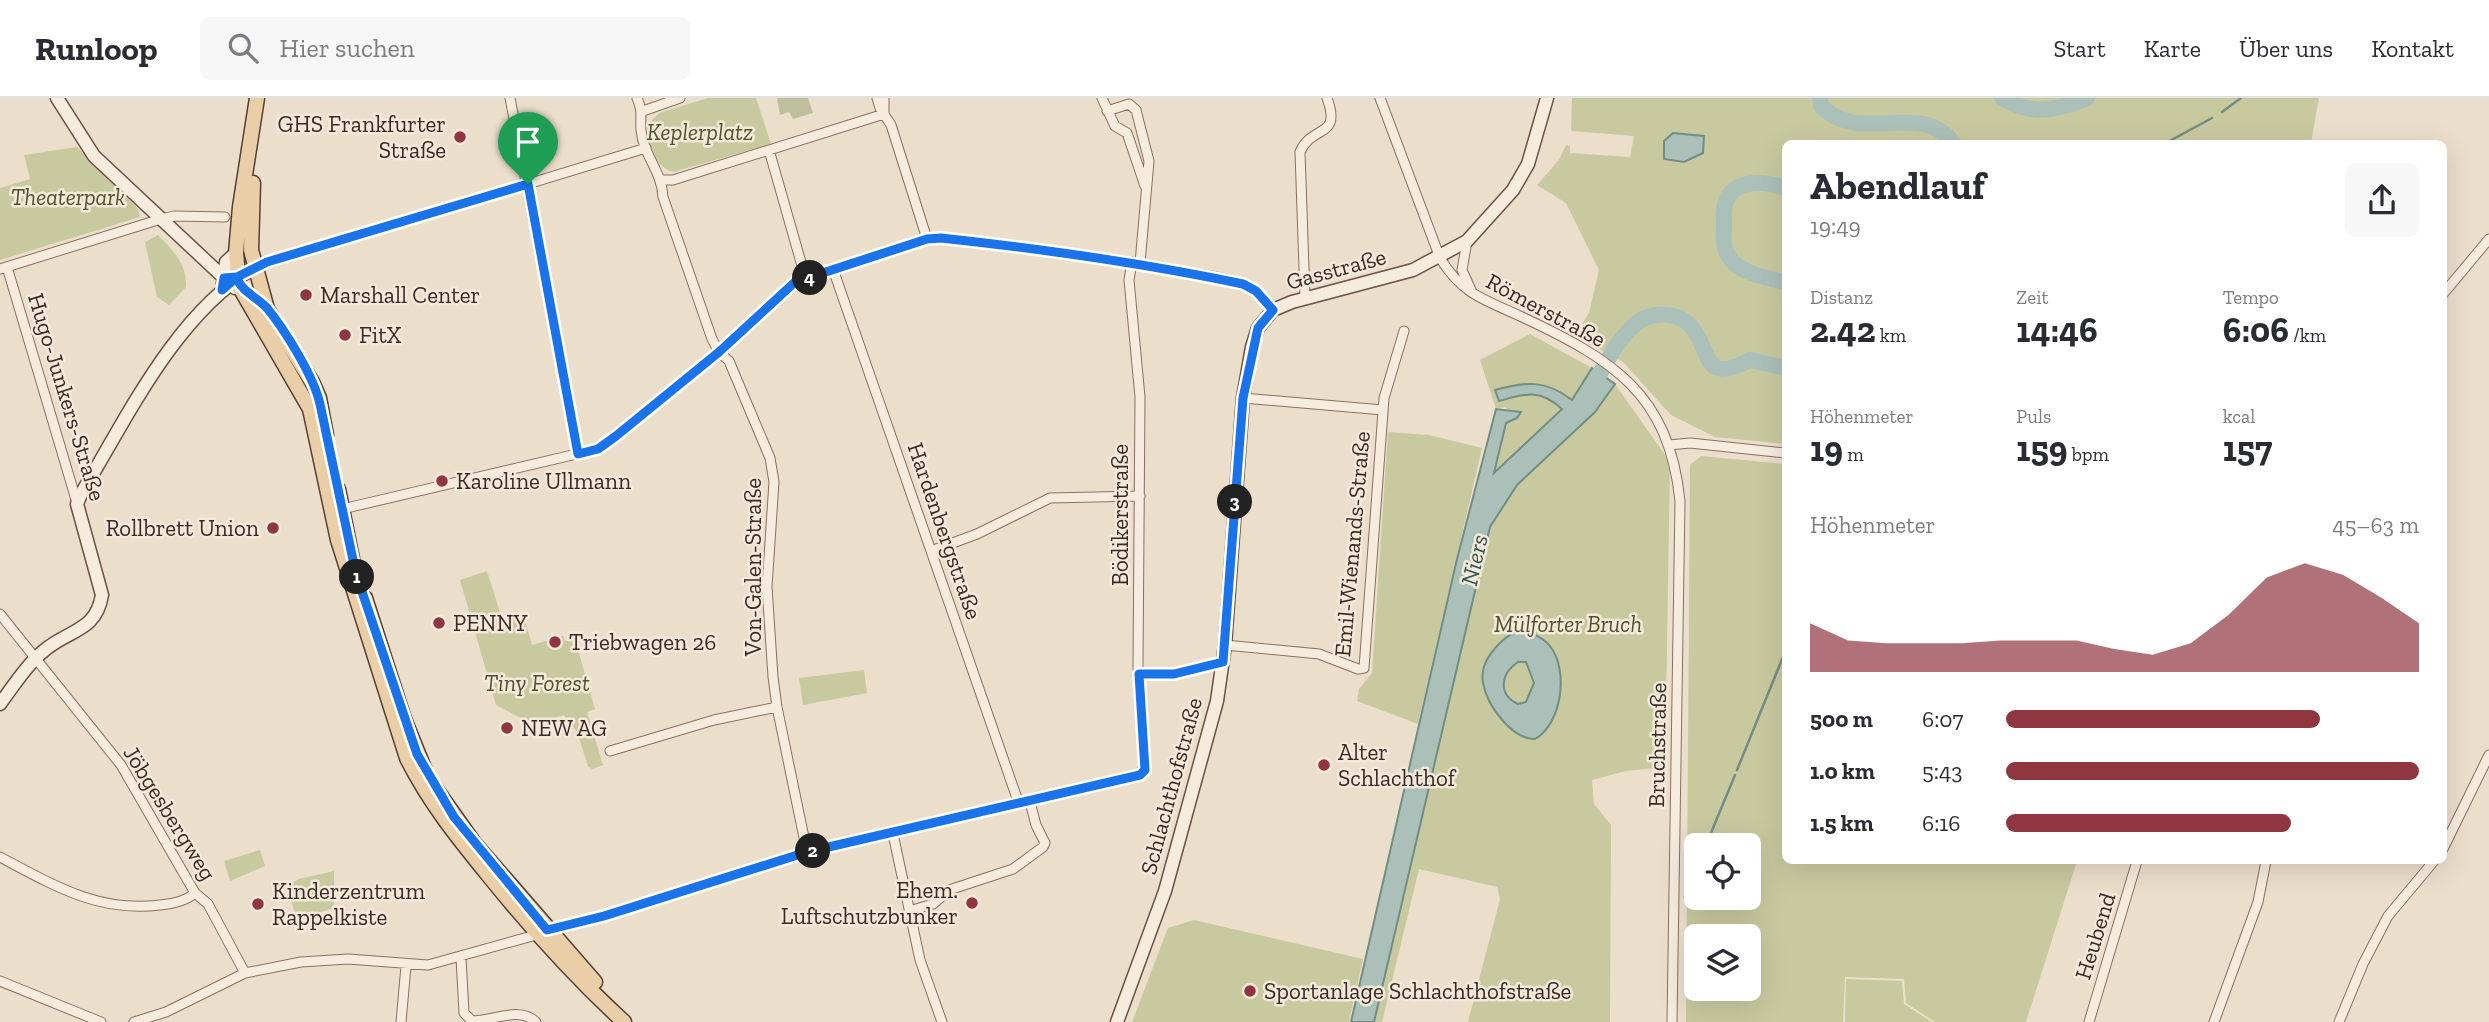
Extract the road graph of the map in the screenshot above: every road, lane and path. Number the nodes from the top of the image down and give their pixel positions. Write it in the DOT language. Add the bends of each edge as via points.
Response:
graph roads {
  1 [pos="57,98"];
  2 [pos="257,98"];
  3 [pos="265,98"];
  4 [pos="510,98"];
  5 [pos="637,98"];
  6 [pos="680,98"];
  7 [pos="877,98"];
  8 [pos="884,98"];
  9 [pos="1102,98"];
  10 [pos="1327,98"];
  11 [pos="1380,98"];
  12 [pos="1547,98"];
  13 [pos="643,111"];
  14 [pos="1107,111"];
  15 [pos="884,114"];
  16 [pos="646,148"];
  17 [pos="769,150"];
  18 [pos="663,180"];
  19 [pos="528,184"];
  20 [pos="1146,187"];
  21 [pos="225,217"];
  22 [pos="161,219"];
  23 [pos="927,239"];
  24 [pos="2489,239"];
  25 [pos="1467,241"];
  26 [pos="1440,258"];
  27 [pos="1136,262"];
  28 [pos="255,267"];
  29 [pos="3,268"];
  30 [pos="834,271"];
  31 [pos="806,279"];
  32 [pos="232,285"];
  33 [pos="2447,289"];
  34 [pos="1473,294"];
  35 [pos="1305,297"];
  36 [pos="267,309"];
  37 [pos="1273,310"];
  38 [pos="1404,331"];
  39 [pos="719,352"];
  40 [pos="1243,398"];
  41 [pos="1383,410"];
  42 [pos="1668,445"];
  43 [pos="1782,453"];
  44 [pos="578,454"];
  45 [pos="1677,468"];
  46 [pos="1140,496"];
  47 [pos="77,504"];
  48 [pos="337,510"];
  49 [pos="931,551"];
  50 [pos="0,614"];
  51 [pos="1225,645"];
  52 [pos="37,658"];
  53 [pos="1223,662"];
  54 [pos="1139,674"];
  55 [pos="0,704"];
  56 [pos="777,707"];
  57 [pos="610,751"];
  58 [pos="2489,755"];
  59 [pos="1030,802"];
  60 [pos="1019,804"];
  61 [pos="893,834"];
  62 [pos="2447,841"];
  63 [pos="807,852"];
  64 [pos="0,857"];
  65 [pos="2136,864"];
  66 [pos="2265,864"];
  67 [pos="2431,864"];
  68 [pos="195,893"];
  69 [pos="909,911"];
  70 [pos="542,931"];
  71 [pos="461,958"];
  72 [pos="406,966"];
  73 [pos="245,972"];
  74 [pos="0,981"];
  75 [pos="167,1017"];
  76 [pos="101,1022"];
  77 [pos="134,1022"];
  78 [pos="401,1022"];
  79 [pos="536,1022"];
  80 [pos="624,1022"];
  81 [pos="637,1022"];
  82 [pos="942,1022"];
  83 [pos="1117,1022"];
  84 [pos="1672,1022"];
  85 [pos="2089,1022"];
  86 [pos="2214,1022"];
  87 [pos="2339,1022"];
  1 -- 22 [label="main road" via="94,156"];
  2 -- 32 [label="main road"];
  3 -- 28 [label="main road" via="250,206"];
  4 -- 19 [label="street"];
  5 -- 13 [label="street, Von-Galen-Straße"];
  6 -- 13 [label="street"];
  7 -- 15 [label="street"];
  8 -- 15 [label="street"];
  9 -- 14 [label="street"];
  10 -- 35 [label="street" via="1332,125 1304,143 1300,152"];
  11 -- 26 [label="street, Römerstraße"];
  12 -- 25 [label="main road, Gasstraße" via="1528,164 1518,182"];
  13 -- 16 [label="street, Von-Galen-Straße"];
  14 -- 20 [label="street" via="1115,126 1127,133"];
  14 -- 20 [label="street, Bödikerstraße" via="1129,104 1136,110 1149,161"];
  15 -- 17 [label="street"];
  15 -- 23 [label="street"];
  16 -- 18 [label="street, Von-Galen-Straße"];
  16 -- 19 [label="street"];
  17 -- 18 [label="street"];
  17 -- 31 [label="street"];
  18 -- 39 [label="street, Von-Galen-Straße" via="663,197"];
  19 -- 28 [label="street"];
  19 -- 44 [label="street"];
  20 -- 27 [label="street, Bödikerstraße"];
  21 -- 22 [label="street"];
  22 -- 29 [label="street"];
  22 -- 32 [label="main road"];
  23 -- 27 [label="street, Gasstraße"];
  23 -- 30 [label="street, Gasstraße"];
  24 -- 33 [label="street"];
  25 -- 26 [label="main road, Gasstraße"];
  25 -- 34 [label="street" via="1462,270"];
  26 -- 34 [label="street, Römerstraße" via="1462,288"];
  26 -- 35 [label="main road, Gasstraße" via="1413,270"];
  27 -- 37 [label="street, Gasstraße" via="1243,284"];
  27 -- 46 [label="street, Bödikerstraße" via="1129,280 1140,397"];
  28 -- 32 [label="main road"];
  28 -- 36 [label="main road"];
  29 -- 47 [label="street, Hugo-Junkers-Straße"];
  30 -- 31 [label="street, Gasstraße"];
  30 -- 49 [label="street, Hardenbergstraße"];
  31 -- 39 [label="street, Gasstraße" via="795,282"];
  32 -- 36 [label="main road"];
  32 -- 47 [label="main road" via="159,368"];
  32 -- 48 [label="main road" via="306,400"];
  34 -- 42 [label="street, Römerstraße" via="1556,333 1617,370 1646,403"];
  35 -- 37 [label="main road, Gasstraße"];
  36 -- 48 [label="main road" via="319,398"];
  37 -- 40 [label="main road, Schlachthofstraße" via="1258,328"];
  38 -- 41 [label="street, Emil-Wienands-Straße"];
  39 -- 44 [label="street, Gasstraße" via="616,436 598,449"];
  39 -- 56 [label="street, Von-Galen-Straße" via="729,361 770,458 774,482 767,587"];
  40 -- 41 [label="street, Emil-Wienands-Straße"];
  40 -- 51 [label="main road, Schlachthofstraße"];
  41 -- 51 [label="street, Emil-Wienands-Straße" via="1364,668 1320,654"];
  42 -- 43 [label="street"];
  42 -- 45 [label="street, Römerstraße"];
  44 -- 48 [label="street, Gasstraße"];
  45 -- 84 [label="street, Bruchstraße"];
  46 -- 49 [label="street" via="1050,498"];
  46 -- 54 [label="street, Bödikerstraße"];
  47 -- 52 [label="main road, Hugo-Junkers-Straße" via="102,595 100,610 93,620"];
  48 -- 70 [label="main road" via="420,762 454,817"];
  49 -- 60 [label="street, Hardenbergstraße"];
  50 -- 52 [label="street, Jöbgesbergweg"];
  51 -- 53 [label="main road, Schlachthofstraße"];
  52 -- 55 [label="main road"];
  52 -- 68 [label="street, Jöbgesbergweg" via="121,765"];
  53 -- 54 [label="street" via="1174,674"];
  53 -- 83 [label="main road, Schlachthofstraße" via="1217,701 1165,891"];
  54 -- 59 [label="street, Bödikerstraße" via="1145,770"];
  56 -- 57 [label="street"];
  56 -- 63 [label="street, Von-Galen-Straße"];
  58 -- 62 [label="street"];
  59 -- 60 [label="street"];
  59 -- 69 [label="street" via="1043,847 1013,869 949,890 933,904"];
  60 -- 61 [label="street"];
  61 -- 63 [label="street"];
  61 -- 69 [label="street"];
  63 -- 70 [label="street"];
  64 -- 68 [label="street" via="87,900 109,906 169,904"];
  65 -- 85 [label="street, Heubend"];
  66 -- 86 [label="street" via="2258,902"];
  67 -- 87 [label="street" via="2388,916"];
  68 -- 73 [label="street, Jöbgesbergweg" via="208,904"];
  69 -- 82 [label="street"];
  70 -- 71 [label="street"];
  70 -- 80 [label="main road" via="575,976"];
  70 -- 81 [label="main road"];
  71 -- 72 [label="street"];
  71 -- 79 [label="street" via="464,1013 472,1021 519,1014"];
  72 -- 73 [label="street" via="348,959"];
  72 -- 78 [label="street"];
  73 -- 75 [label="street"];
  74 -- 76 [label="street"];
  75 -- 77 [label="street"];
}
